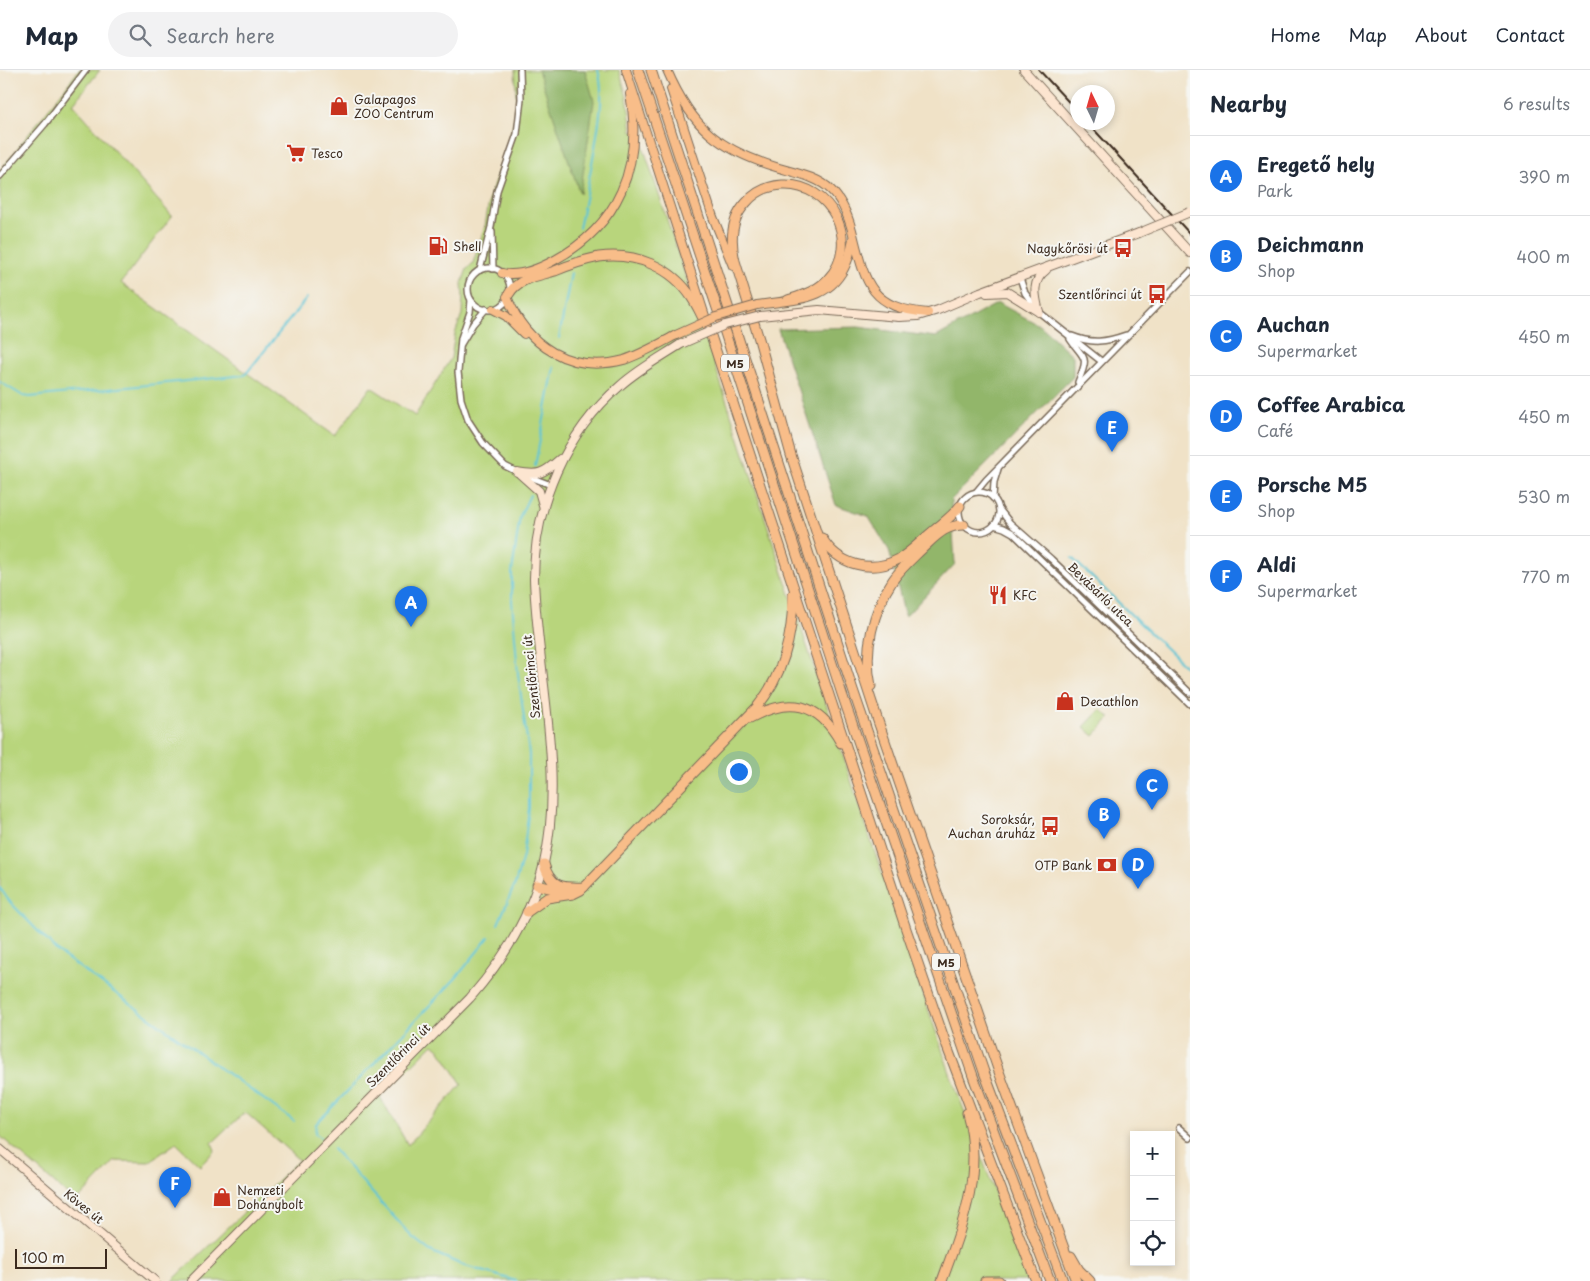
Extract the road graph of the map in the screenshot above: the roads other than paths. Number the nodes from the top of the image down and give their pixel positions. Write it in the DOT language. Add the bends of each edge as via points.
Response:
graph roads {
  1 [pos="86,70"];
  2 [pos="520,70"];
  3 [pos="626,70"];
  4 [pos="638,70"];
  5 [pos="651,70"];
  6 [pos="666,70"];
  7 [pos="1024,70"];
  8 [pos="0,176"];
  9 [pos="1190,212"];
  10 [pos="491,226"];
  11 [pos="854,237"];
  12 [pos="1190,253"];
  13 [pos="1052,265"];
  14 [pos="493,268"];
  15 [pos="480,270"];
  16 [pos="1190,272"];
  17 [pos="502,273"];
  18 [pos="1020,278"];
  19 [pos="980,292"];
  20 [pos="508,296"];
  21 [pos="745,296"];
  22 [pos="471,300"];
  23 [pos="788,300"];
  24 [pos="490,309"];
  25 [pos="1039,312"];
  26 [pos="928,313"];
  27 [pos="1068,334"];
  28 [pos="1129,334"];
  29 [pos="711,336"];
  30 [pos="533,338"];
  31 [pos="461,345"];
  32 [pos="1101,361"];
  33 [pos="1076,386"];
  34 [pos="563,456"];
  35 [pos="998,467"];
  36 [pos="517,472"];
  37 [pos="551,485"];
  38 [pos="976,492"];
  39 [pos="993,498"];
  40 [pos="960,506"];
  41 [pos="808,507"];
  42 [pos="999,509"];
  43 [pos="543,510"];
  44 [pos="964,524"];
  45 [pos="994,525"];
  46 [pos="793,587"];
  47 [pos="1190,693"];
  48 [pos="1190,704"];
  49 [pos="877,718"];
  50 [pos="745,721"];
  51 [pos="850,761"];
  52 [pos="544,864"];
  53 [pos="537,885"];
  54 [pos="584,887"];
  55 [pos="553,896"];
  56 [pos="527,912"];
  57 [pos="946,1044"];
  58 [pos="1179,1128"];
  59 [pos="1190,1138"];
  60 [pos="0,1149"];
  61 [pos="1058,1234"];
  62 [pos="155,1281"];
  63 [pos="191,1281"];
  64 [pos="942,1281"];
  65 [pos="985,1281"];
  66 [pos="999,1281"];
  67 [pos="1036,1281"];
  68 [pos="1050,1281"];
  69 [pos="1062,1281"];
  70 [pos="1076,1281"];
  71 [pos="1090,1281"];
  1 -- 8 [label="street"];
  2 -- 10 [label="street" via="517,134 497,191"];
  3 -- 17 [label="main road" via="633,110 634,149 615,203 595,231 570,251 520,274"];
  3 -- 29 [label="main road, M5"];
  4 -- 68 [label="highway, M5" via="842,694 973,1076"];
  5 -- 69 [label="highway, M5" via="863,718 984,1072"];
  6 -- 11 [label="main road" via="692,116 715,140 742,155 805,176 831,190 845,210"];
  6 -- 21 [label="main road, M5" via="713,217"];
  7 -- 12 [label="main road"];
  9 -- 13 [label="main road, Szentlőrinci út, bridge"];
  10 -- 14 [label="street"];
  10 -- 15 [label="street"];
  11 -- 23 [label="main road" via="848,261 835,282 811,297"];
  11 -- 26 [label="main road" via="871,290 902,310"];
  13 -- 18 [label="main road, Szentlőrinci út"];
  13 -- 25 [label="main road" via="1043,272 1035,286"];
  14 -- 15 [label="street"];
  14 -- 17 [label="street"];
  15 -- 22 [label="street" via="473,274 468,284"];
  16 -- 28 [label="street"];
  17 -- 20 [label="street" via="508,282"];
  18 -- 19 [label="main road, Szentlőrinci út"];
  18 -- 25 [label="street"];
  19 -- 25 [label="main road" via="1006,292"];
  19 -- 26 [label="main road, Szentlőrinci út"];
  20 -- 24 [label="street" via="502,304"];
  20 -- 29 [label="highway" via="522,281 585,260 611,256 636,258 661,269 684,287 698,307"];
  20 -- 30 [label="main road" via="517,318"];
  21 -- 23 [label="highway" via="732,248 737,217 748,200 761,190 794,185 815,192 832,208 841,229 842,250 836,267 822,285"];
  21 -- 41 [label="highway, M5"];
  22 -- 24 [label="street" via="479,307"];
  22 -- 31 [label="street"];
  23 -- 30 [label="main road, bridge" via="757,305 711,319 620,360 578,361 550,351"];
  24 -- 30 [label="main road" via="506,316 524,335"];
  24 -- 31 [label="street" via="475,320"];
  25 -- 27 [label="street"];
  26 -- 34 [label="main road, Szentlőrinci út, bridge" via="899,317 819,310 760,316 720,326 681,344 633,376 609,396 585,423"];
  27 -- 28 [label="street" via="1085,341 1101,342"];
  27 -- 32 [label="street"];
  27 -- 33 [label="street" via="1085,362"];
  28 -- 32 [label="street"];
  29 -- 46 [label="highway, M5"];
  31 -- 36 [label="street" via="458,380 468,420 488,449 505,466"];
  32 -- 33 [label="street"];
  33 -- 35 [label="street"];
  34 -- 36 [label="main road" via="542,474"];
  34 -- 37 [label="main road, Szentlőrinci út"];
  35 -- 38 [label="street"];
  35 -- 39 [label="street"];
  36 -- 37 [label="street"];
  36 -- 43 [label="main road" via="540,491"];
  37 -- 43 [label="main road, Szentlőrinci út"];
  38 -- 39 [label="street"];
  38 -- 40 [label="street" via="966,497"];
  39 -- 42 [label="street"];
  40 -- 41 [label="highway" via="904,556 873,566 850,563 832,552"];
  40 -- 44 [label="street"];
  41 -- 49 [label="highway, M5"];
  42 -- 45 [label="street"];
  42 -- 47 [label="street, Bevásárló utca"];
  43 -- 52 [label="main road, Szentlőrinci út" via="535,550 534,579 551,766 550,820"];
  44 -- 45 [label="street" via="979,532"];
  44 -- 49 [label="highway" via="950,526 940,533 900,571 884,596 876,616 868,658"];
  45 -- 48 [label="street" via="1013,533"];
  46 -- 50 [label="highway" via="791,632 784,662 764,698"];
  46 -- 51 [label="highway, M5"];
  49 -- 61 [label="highway, M5"];
  50 -- 51 [label="highway" via="783,706 806,708 825,720"];
  50 -- 54 [label="highway"];
  51 -- 57 [label="highway, M5"];
  52 -- 53 [label="main road, Szentlőrinci út"];
  52 -- 54 [label="highway" via="547,874 559,885"];
  53 -- 54 [label="highway" via="568,891"];
  53 -- 55 [label="highway"];
  53 -- 56 [label="main road, Szentlőrinci út"];
  54 -- 55 [label="highway" via="573,894"];
  55 -- 56 [label="highway"];
  56 -- 63 [label="main road, Szentlőrinci út" via="505,954 470,998"];
  57 -- 64 [label="highway" via="972,1132 973,1172 966,1213"];
  57 -- 67 [label="highway, M5"];
  58 -- 59 [label="street"];
  60 -- 62 [label="main road, Köves út"];
  61 -- 70 [label="highway, M5"];
  61 -- 71 [label="highway" via="1079,1270"];
  65 -- 66 [label="highway"];
}
